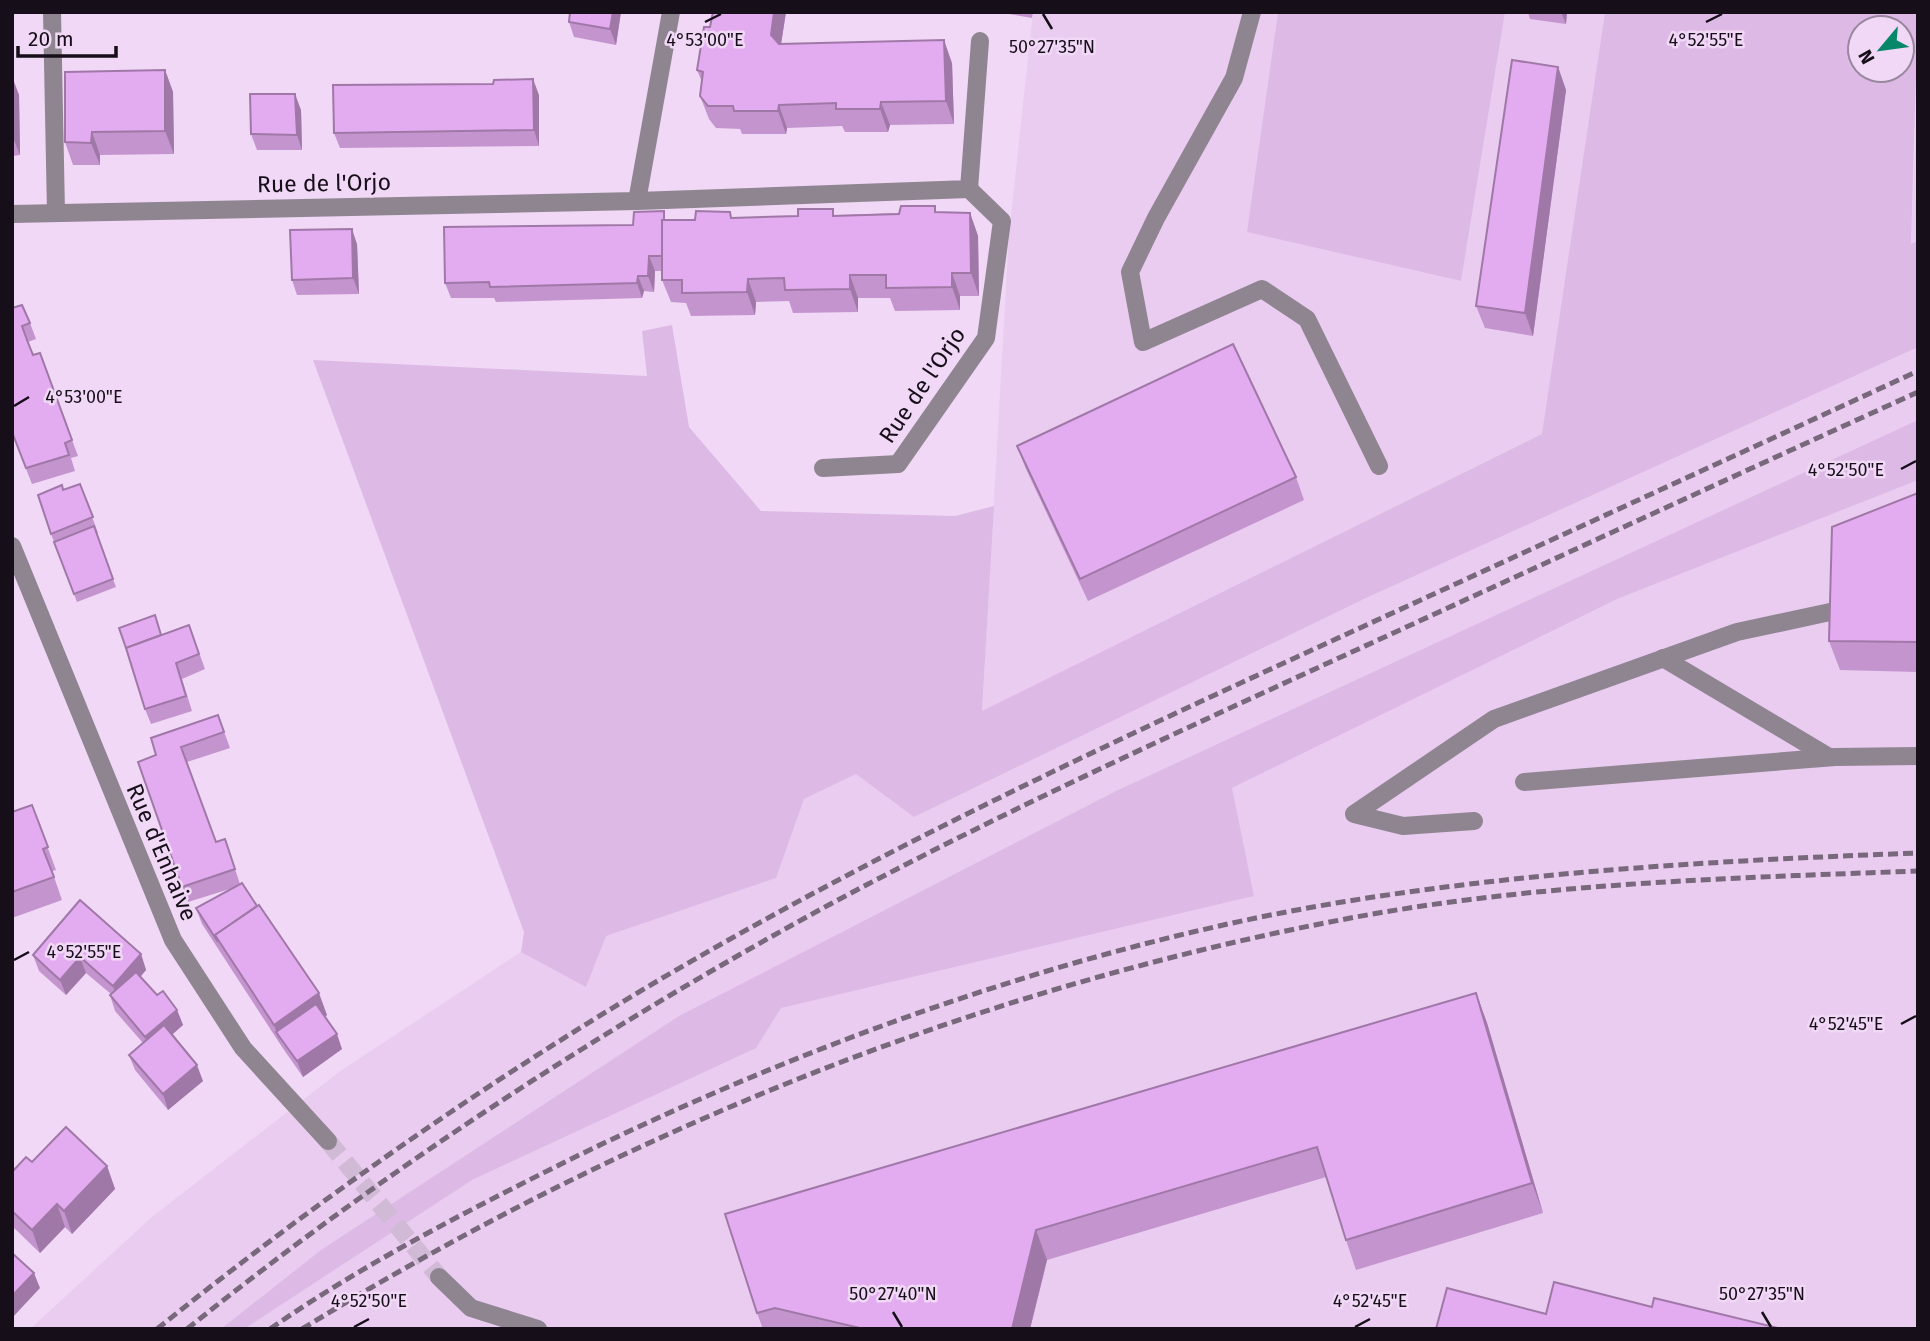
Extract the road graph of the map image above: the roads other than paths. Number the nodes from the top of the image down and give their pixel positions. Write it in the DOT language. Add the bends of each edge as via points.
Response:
graph roads {
  1 [pos="52,12"];
  2 [pos="671,12"];
  3 [pos="1252,12"];
  4 [pos="981,41"];
  5 [pos="969,189"];
  6 [pos="637,201"];
  7 [pos="56,213"];
  8 [pos="12,214"];
  9 [pos="1379,466"];
  10 [pos="823,468"];
  11 [pos="12,546"];
  12 [pos="1830,612"];
  13 [pos="1663,658"];
  14 [pos="1918,756"];
  15 [pos="1829,757"];
  16 [pos="1524,782"];
  17 [pos="1474,821"];
  18 [pos="327,1141"];
  19 [pos="439,1277"];
  20 [pos="538,1329"];
  1 -- 7 [label="street"];
  2 -- 6 [label="street"];
  3 -- 9 [label="street" via="1234,78 1130,272 1143,342 1262,289 1307,319"];
  4 -- 5 [label="street"];
  5 -- 6 [label="street, Rue de l'Orjo"];
  5 -- 10 [label="street, Rue de l'Orjo" via="1002,220 986,338 898,464"];
  6 -- 7 [label="street, Rue de l'Orjo"];
  7 -- 8 [label="street, Rue de l'Orjo"];
  11 -- 18 [label="street, Rue d'Enhaive" via="173,940 243,1048"];
  12 -- 13 [label="street" via="1737,632"];
  13 -- 15 [label="street"];
  13 -- 17 [label="street" via="1494,719 1354,814 1404,826"];
  14 -- 15 [label="street"];
  15 -- 16 [label="street"];
  19 -- 20 [label="street" via="471,1308"];
}
